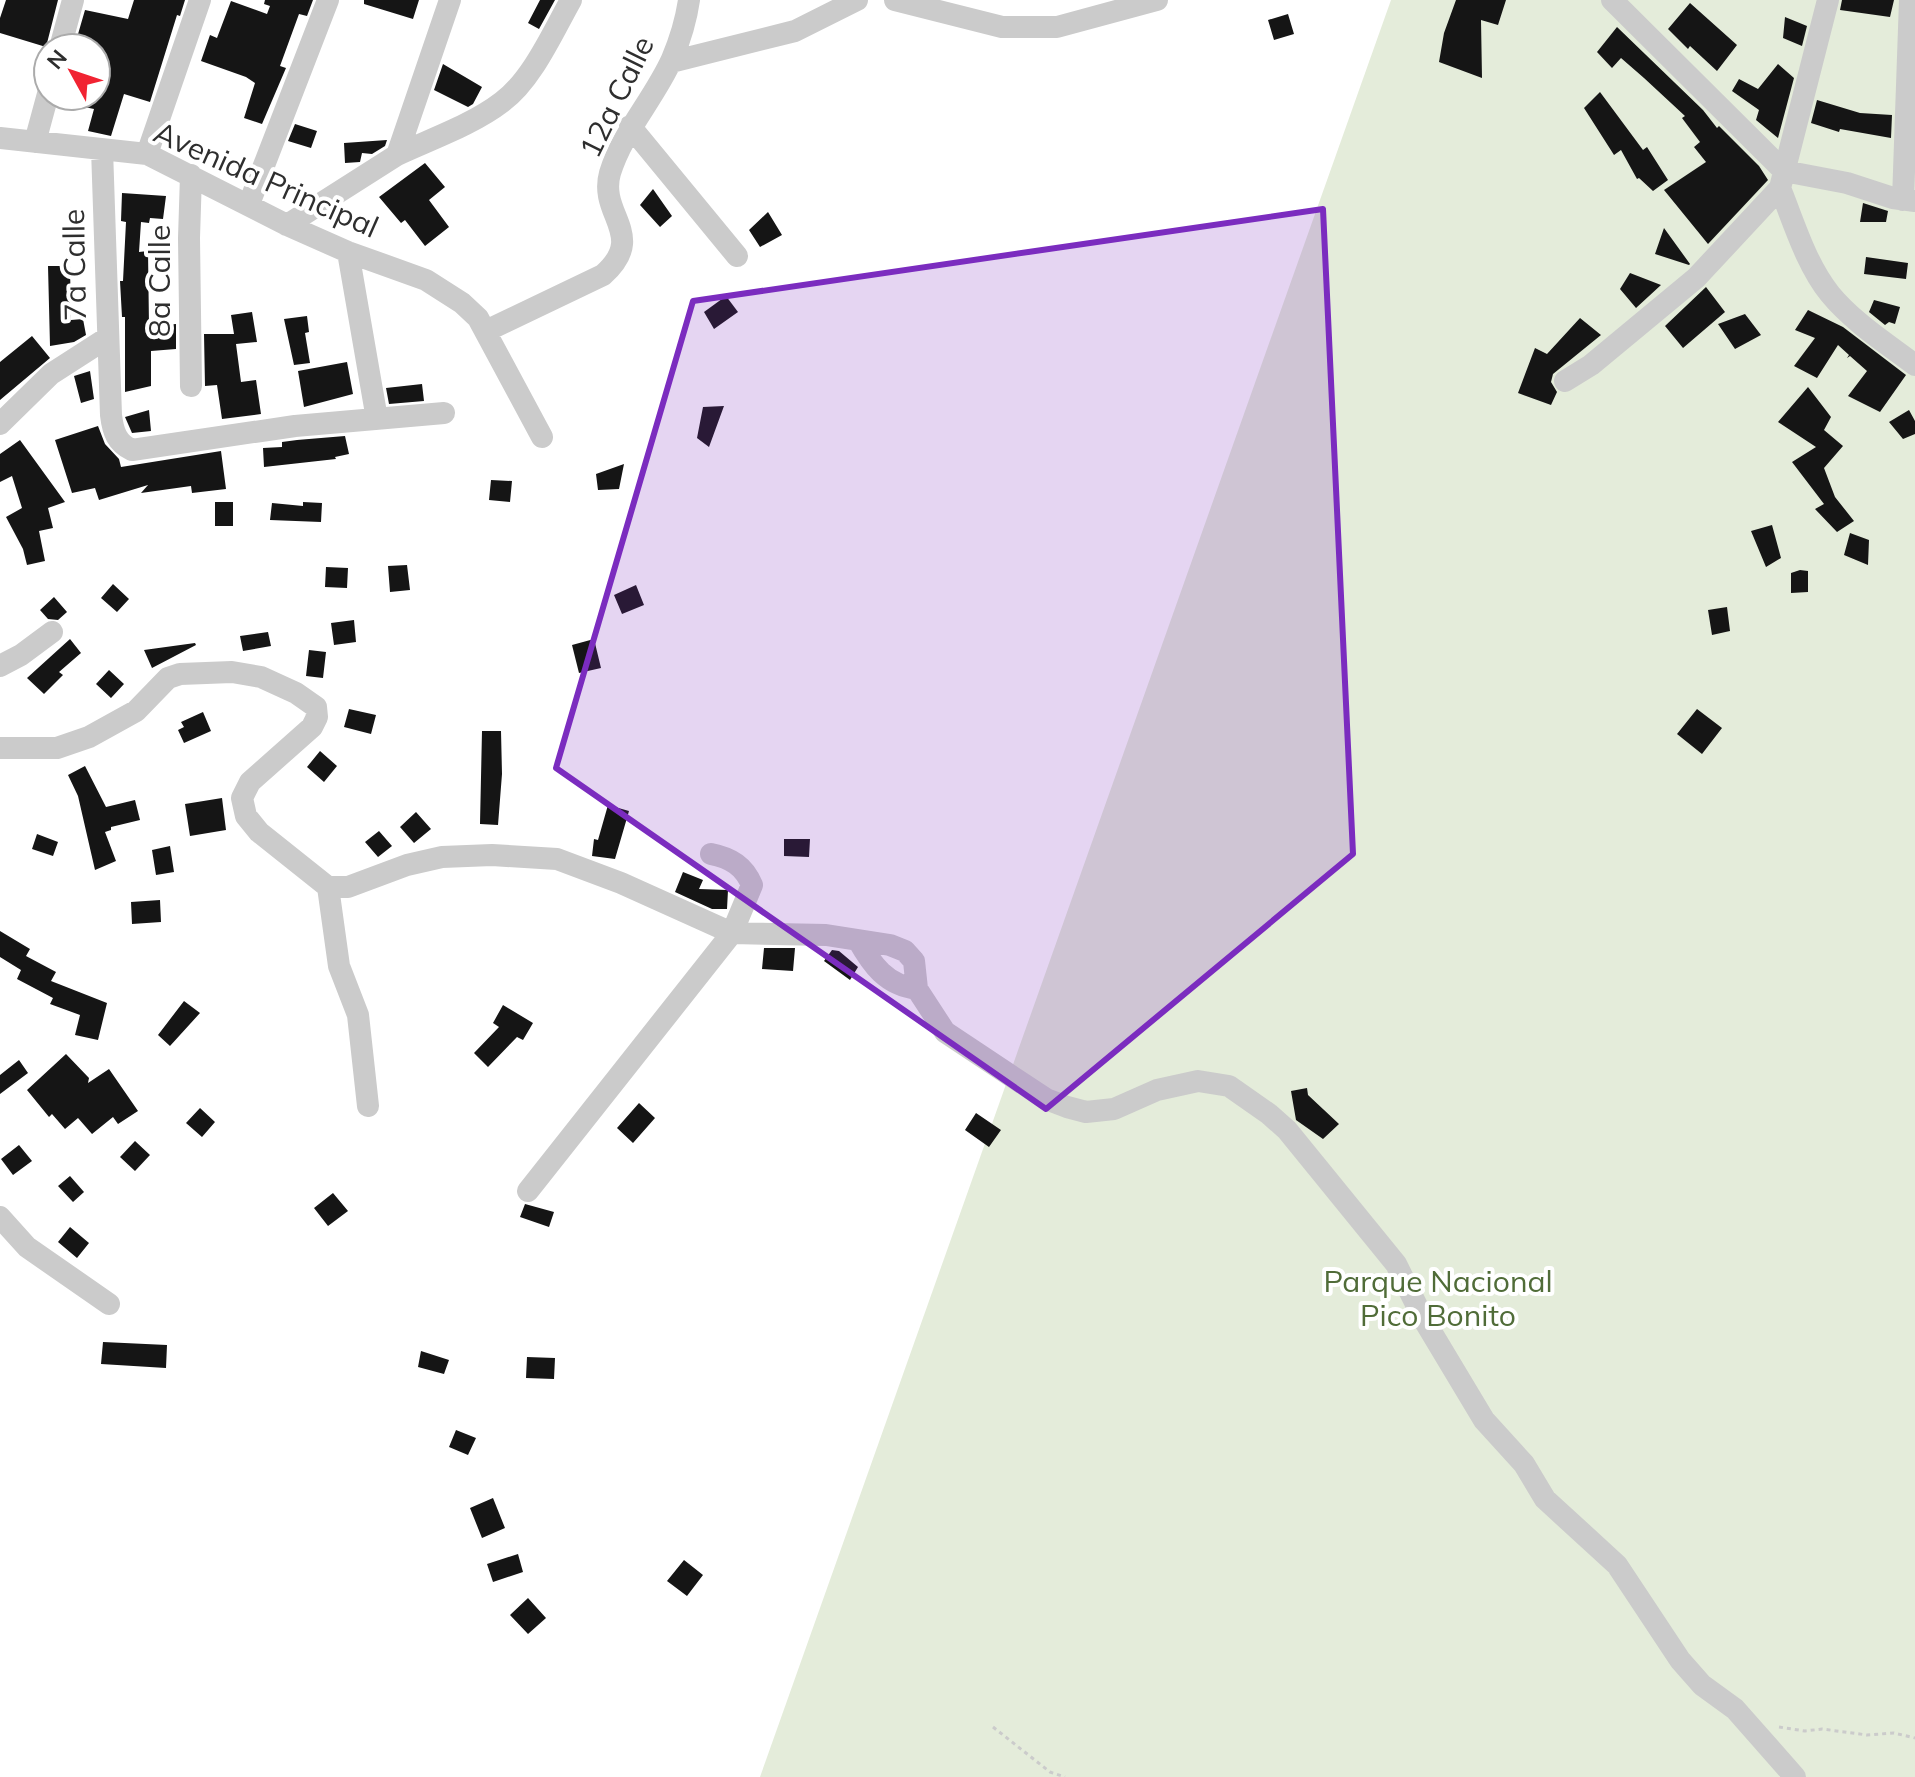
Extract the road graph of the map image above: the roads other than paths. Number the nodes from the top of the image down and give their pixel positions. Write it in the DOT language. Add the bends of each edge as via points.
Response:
graph roads {
  1 [pos="73,0"];
  2 [pos="200,0"];
  3 [pos="328,0"];
  4 [pos="450,0"];
  5 [pos="571,0"];
  6 [pos="689,0"];
  7 [pos="857,0"];
  8 [pos="895,0"];
  9 [pos="1157,0"];
  10 [pos="1612,0"];
  11 [pos="1828,0"];
  12 [pos="1910,0"];
  13 [pos="64,32"];
  14 [pos="671,62"];
  15 [pos="43,112"];
  16 [pos="630,126"];
  17 [pos="0,138"];
  18 [pos="35,142"];
  19 [pos="102,149"];
  20 [pos="147,154"];
  21 [pos="397,155"];
  22 [pos="191,175"];
  23 [pos="1782,180"];
  24 [pos="1909,200"];
  25 [pos="249,204"];
  26 [pos="287,225"];
  27 [pos="348,252"];
  28 [pos="737,256"];
  29 [pos="486,331"];
  30 [pos="107,338"];
  31 [pos="1915,365"];
  32 [pos="1565,381"];
  33 [pos="191,386"];
  34 [pos="444,413"];
  35 [pos="377,419"];
  36 [pos="0,424"];
  37 [pos="542,437"];
  38 [pos="52,632"];
  39 [pos="0,666"];
  40 [pos="0,748"];
  41 [pos="711,854"];
  42 [pos="328,887"];
  43 [pos="732,933"];
  44 [pos="858,940"];
  45 [pos="917,989"];
  46 [pos="368,1106"];
  47 [pos="528,1191"];
  48 [pos="0,1217"];
  49 [pos="109,1304"];
  50 [pos="1795,1777"];
  1 -- 13 [label="street"];
  2 -- 20 [label="street"];
  3 -- 25 [label="street"];
  4 -- 21 [label="street"];
  5 -- 21 [label="street" via="533,67 504,101"];
  6 -- 14 [label="street, 12a Calle"];
  7 -- 14 [label="street" via="795,31"];
  8 -- 9 [label="street" via="1002,27 1057,27"];
  10 -- 23 [label="street"];
  11 -- 23 [label="street"];
  12 -- 24 [label="street"];
  14 -- 16 [label="street, 12a Calle"];
  15 -- 18 [label="street"];
  16 -- 28 [label="street"];
  16 -- 29 [label="street, 12a Calle" via="607,188 623,240 614,265"];
  17 -- 18 [label="street, Avenida Principal"];
  18 -- 19 [label="street, Avenida Principal"];
  19 -- 20 [label="street, Avenida Principal"];
  19 -- 30 [label="street, 7a Calle"];
  20 -- 22 [label="street, Avenida Principal"];
  21 -- 26 [label="street"];
  22 -- 25 [label="street, Avenida Principal"];
  22 -- 33 [label="street, 8a Calle"];
  23 -- 24 [label="street" via="1847,183"];
  23 -- 31 [label="street" via="1811,262 1829,292 1851,316"];
  23 -- 32 [label="street" via="1696,278"];
  25 -- 26 [label="street, Avenida Principal"];
  26 -- 27 [label="street, Avenida Principal"];
  27 -- 29 [label="street, Avenida Principal" via="426,280 462,303"];
  27 -- 35 [label="street"];
  29 -- 37 [label="street, Avenida Principal"];
  30 -- 35 [label="street" via="113,431 132,450"];
  30 -- 36 [label="street, 7a Calle" via="51,374"];
  34 -- 35 [label="street"];
  38 -- 39 [label="street"];
  40 -- 42 [label="street" via="57,748 89,737 136,711 168,678 180,674 261,677 316,707 317,717 250,782 242,798 246,816"];
  41 -- 43 [label="street" via="729,857 752,885"];
  42 -- 43 [label="street" via="348,887 442,857 557,859"];
  42 -- 46 [label="street" via="339,966 358,1015"];
  43 -- 44 [label="street"];
  43 -- 47 [label="street"];
  44 -- 45 [label="street" via="882,976 900,987"];
  44 -- 45 [label="street" via="905,951 914,961"];
  45 -- 50 [label="street" via="945,1032 1067,1107 1086,1112 1114,1109 1157,1090 1198,1081 1229,1086 1287,1130 1396,1264 1484,1420 1524,1464 1545,1499 1617,1565 1680,1660 1702,1685 1735,1709"];
  48 -- 49 [label="street" via="27,1247"];
}
